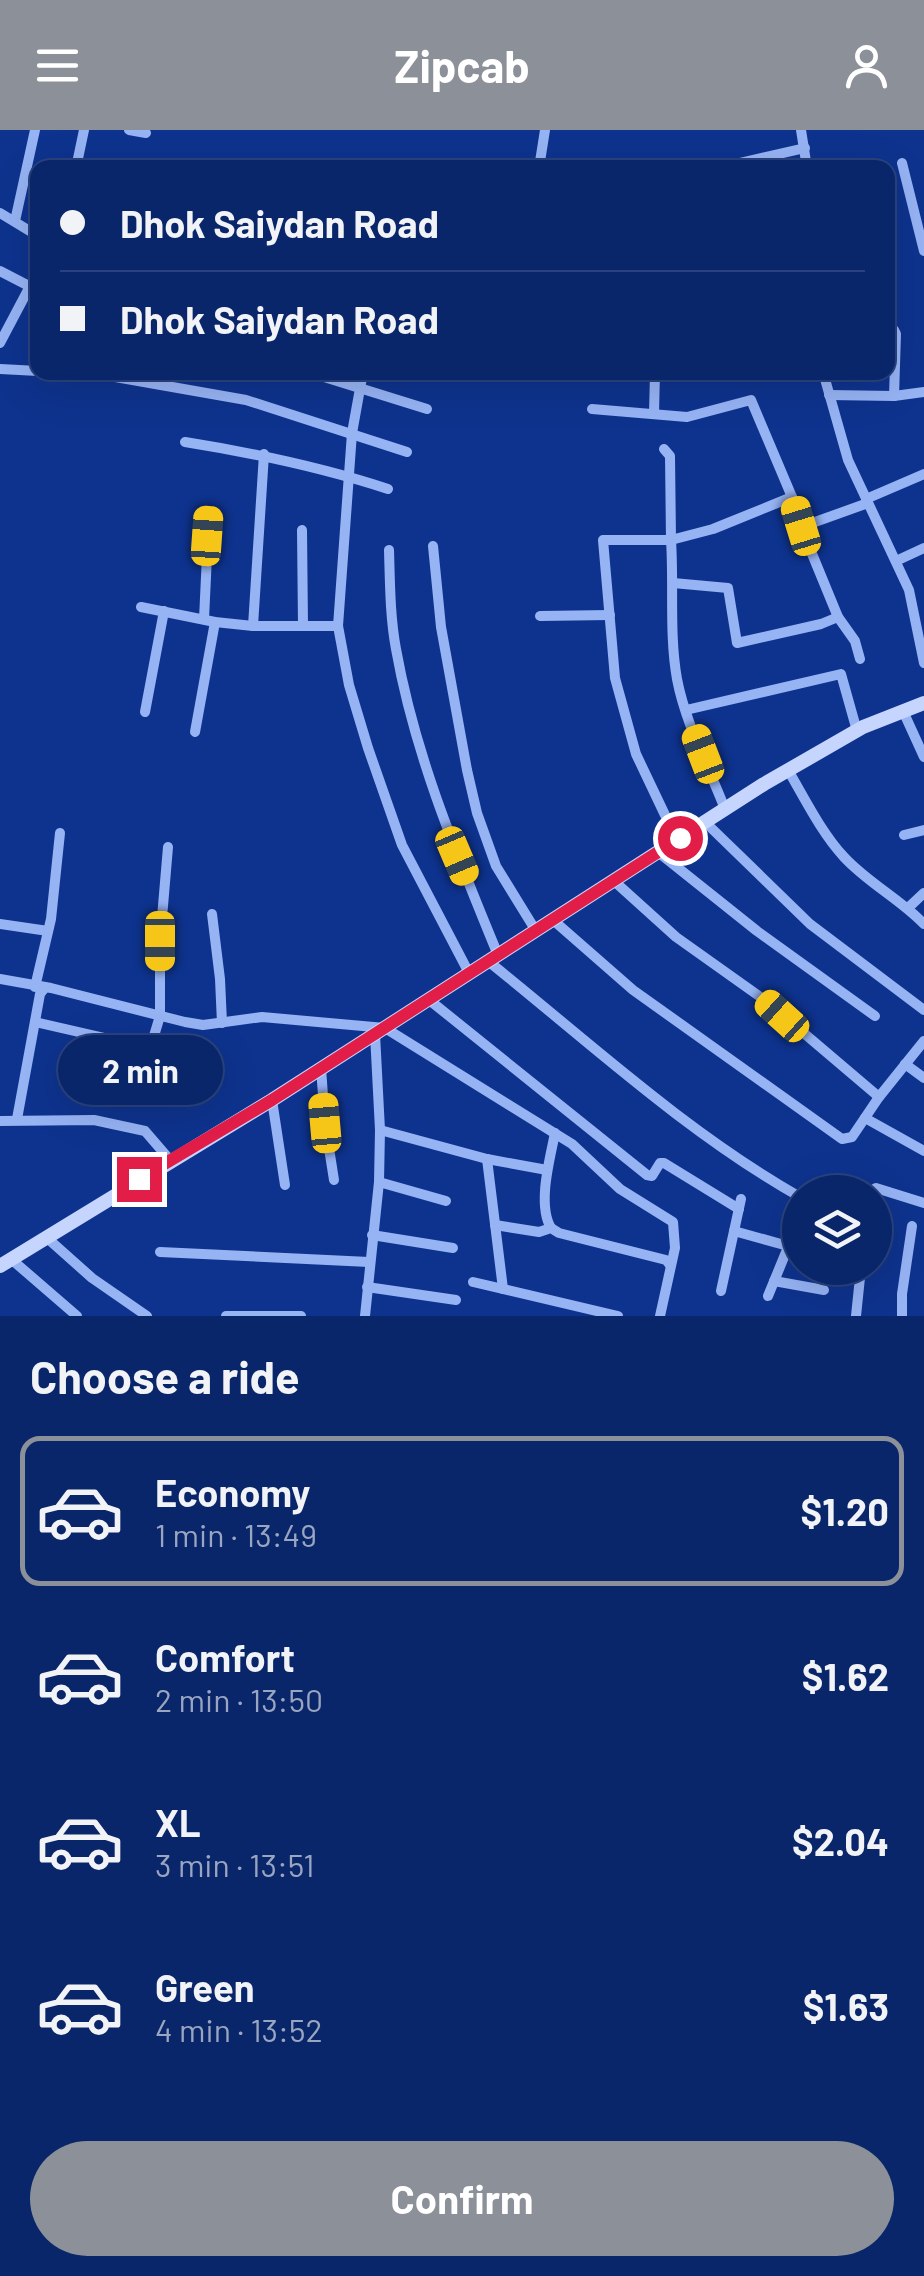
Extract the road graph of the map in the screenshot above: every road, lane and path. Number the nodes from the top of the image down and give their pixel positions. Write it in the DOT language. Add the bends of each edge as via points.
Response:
graph roads {
  1 [pos="35,130"];
  2 [pos="84,130"];
  3 [pos="130,130"];
  4 [pos="545,130"];
  5 [pos="801,130"];
  6 [pos="146,133"];
  7 [pos="805,148"];
  8 [pos="78,160"];
  9 [pos="540,160"];
  10 [pos="753,160"];
  11 [pos="806,160"];
  12 [pos="902,163"];
  13 [pos="0,214"];
  14 [pos="921,216"];
  15 [pos="15,221"];
  16 [pos="30,231"];
  17 [pos="924,251"];
  18 [pos="0,270"];
  19 [pos="29,286"];
  20 [pos="4,324"];
  21 [pos="895,332"];
  22 [pos="0,343"];
  23 [pos="895,365"];
  24 [pos="0,370"];
  25 [pos="30,371"];
  26 [pos="132,380"];
  27 [pos="332,380"];
  28 [pos="361,380"];
  29 [pos="655,380"];
  30 [pos="825,380"];
  31 [pos="895,380"];
  32 [pos="359,389"];
  33 [pos="924,392"];
  34 [pos="829,395"];
  35 [pos="894,396"];
  36 [pos="427,409"];
  37 [pos="592,410"];
  38 [pos="654,414"];
  39 [pos="352,433"];
  40 [pos="185,442"];
  41 [pos="664,450"];
  42 [pos="407,452"];
  43 [pos="264,454"];
  44 [pos="924,474"];
  45 [pos="348,476"];
  46 [pos="388,489"];
  47 [pos="792,497"];
  48 [pos="867,501"];
  49 [pos="208,513"];
  50 [pos="801,526"];
  51 [pos="302,530"];
  52 [pos="671,540"];
  53 [pos="433,546"];
  54 [pos="924,548"];
  55 [pos="389,550"];
  56 [pos="896,561"];
  57 [pos="672,583"];
  58 [pos="141,607"];
  59 [pos="164,611"];
  60 [pos="610,615"];
  61 [pos="540,616"];
  62 [pos="838,616"];
  63 [pos="209,621"];
  64 [pos="253,626"];
  65 [pos="303,626"];
  66 [pos="338,626"];
  67 [pos="860,659"];
  68 [pos="924,664"];
  69 [pos="924,703"];
  70 [pos="686,710"];
  71 [pos="904,711"];
  72 [pos="145,712"];
  73 [pos="857,731"];
  74 [pos="195,732"];
  75 [pos="924,757"];
  76 [pos="788,770"];
  77 [pos="725,810"];
  78 [pos="705,822"];
  79 [pos="924,830"];
  80 [pos="60,833"];
  81 [pos="904,836"];
  82 [pos="680,838"];
  83 [pos="168,847"];
  84 [pos="658,852"];
  85 [pos="614,881"];
  86 [pos="924,893"];
  87 [pos="908,908"];
  88 [pos="212,914"];
  89 [pos="553,920"];
  90 [pos="0,924"];
  91 [pos="924,924"];
  92 [pos="536,931"];
  93 [pos="48,932"];
  94 [pos="493,958"];
  95 [pos="469,973"];
  96 [pos="0,979"];
  97 [pos="39,988"];
  98 [pos="428,999"];
  99 [pos="924,1010"];
  100 [pos="160,1016"];
  101 [pos="874,1016"];
  102 [pos="35,1022"];
  103 [pos="222,1023"];
  104 [pos="380,1031"];
  105 [pos="924,1041"];
  106 [pos="150,1048"];
  107 [pos="205,1062"];
  108 [pos="905,1064"];
  109 [pos="320,1068"];
  110 [pos="924,1078"];
  111 [pos="880,1098"];
  112 [pos="272,1100"];
  113 [pos="865,1118"];
  114 [pos="18,1119"];
  115 [pos="0,1121"];
  116 [pos="380,1130"];
  117 [pos="555,1133"];
  118 [pos="924,1150"];
  119 [pos="487,1159"];
  120 [pos="170,1160"];
  121 [pos="548,1170"];
  122 [pos="334,1180"];
  123 [pos="379,1182"];
  124 [pos="285,1185"];
  125 [pos="782,1186"];
  126 [pos="892,1193"];
  127 [pos="446,1201"];
  128 [pos="924,1203"];
  129 [pos="495,1225"];
  130 [pos="912,1226"];
  131 [pos="550,1228"];
  132 [pos="734,1231"];
  133 [pos="372,1236"];
  134 [pos="46,1237"];
  135 [pos="782,1244"];
  136 [pos="453,1248"];
  137 [pos="160,1252"];
  138 [pos="782,1261"];
  139 [pos="6,1262"];
  140 [pos="369,1262"];
  141 [pos="670,1266"];
  142 [pos="774,1281"];
  143 [pos="473,1282"];
  144 [pos="859,1285"];
  145 [pos="367,1287"];
  146 [pos="503,1289"];
  147 [pos="721,1290"];
  148 [pos="824,1290"];
  149 [pos="768,1296"];
  150 [pos="456,1300"];
  151 [pos="563,1304"];
  152 [pos="77,1316"];
  153 [pos="146,1316"];
  154 [pos="226,1316"];
  155 [pos="301,1316"];
  156 [pos="365,1316"];
  157 [pos="558,1316"];
  158 [pos="618,1316"];
  159 [pos="660,1316"];
  160 [pos="856,1316"];
  161 [pos="902,1316"];
  1 -- 15 [label="street"];
  2 -- 8 [label="street"];
  3 -- 6 [label="street"];
  4 -- 9 [label="street"];
  5 -- 7 [label="street"];
  7 -- 10 [label="street"];
  7 -- 11 [label="street"];
  12 -- 14 [label="street"];
  13 -- 15 [label="street"];
  14 -- 17 [label="street"];
  15 -- 16 [label="street"];
  18 -- 19 [label="street"];
  19 -- 20 [label="street"];
  20 -- 22 [label="street"];
  21 -- 23 [label="street"];
  24 -- 25 [label="street"];
  26 -- 39 [label="street" via="246,400"];
  27 -- 32 [label="street"];
  28 -- 32 [label="street"];
  29 -- 38 [label="street"];
  30 -- 34 [label="street"];
  31 -- 35 [label="street"];
  32 -- 36 [label="street"];
  32 -- 39 [label="street"];
  33 -- 35 [label="street"];
  34 -- 35 [label="street"];
  34 -- 48 [label="street"];
  37 -- 38 [label="street"];
  38 -- 47 [label="street" via="687,417 750,400"];
  39 -- 42 [label="street"];
  39 -- 45 [label="street"];
  40 -- 43 [label="street"];
  41 -- 52 [label="street" via="670,456"];
  43 -- 45 [label="street"];
  43 -- 64 [label="street"];
  44 -- 48 [label="street"];
  45 -- 46 [label="street"];
  45 -- 66 [label="street"];
  47 -- 50 [label="street"];
  47 -- 52 [label="street"];
  48 -- 50 [label="street"];
  48 -- 56 [label="street"];
  49 -- 63 [label="street"];
  50 -- 62 [label="street"];
  51 -- 65 [label="street"];
  52 -- 57 [label="street"];
  52 -- 60 [label="street" via="603,540"];
  53 -- 92 [label="street" via="466,770 496,866"];
  54 -- 56 [label="street"];
  55 -- 94 [label="street" via="396,649 421,754"];
  56 -- 68 [label="street"];
  57 -- 62 [label="street" via="728,588 737,643"];
  57 -- 70 [label="street" via="674,661"];
  58 -- 59 [label="street"];
  59 -- 63 [label="street"];
  59 -- 72 [label="street"];
  60 -- 61 [label="street"];
  60 -- 82 [label="street" via="615,678 636,754"];
  62 -- 67 [label="street"];
  63 -- 64 [label="street"];
  63 -- 74 [label="street"];
  64 -- 65 [label="street"];
  65 -- 66 [label="street"];
  66 -- 95 [label="street" via="349,684 402,845"];
  69 -- 71 [label="main road"];
  70 -- 73 [label="street" via="840,674"];
  70 -- 77 [label="street"];
  71 -- 73 [label="main road"];
  71 -- 75 [label="street"];
  73 -- 76 [label="main road"];
  76 -- 77 [label="main road"];
  76 -- 87 [label="street" via="844,858"];
  77 -- 78 [label="main road"];
  78 -- 82 [label="main road"];
  78 -- 99 [label="street" via="810,924"];
  79 -- 81 [label="street"];
  80 -- 93 [label="street"];
  82 -- 84 [label="main road"];
  83 -- 100 [label="street"];
  84 -- 85 [label="main road"];
  84 -- 101 [label="street"];
  85 -- 89 [label="main road"];
  85 -- 111 [label="street"];
  86 -- 87 [label="street"];
  87 -- 91 [label="street"];
  88 -- 103 [label="street"];
  89 -- 92 [label="main road"];
  89 -- 113 [label="street" via="633,990 842,1138 852,1137"];
  90 -- 93 [label="street"];
  92 -- 94 [label="main road"];
  93 -- 97 [label="street"];
  94 -- 95 [label="main road"];
  94 -- 125 [label="street" via="676,1113"];
  95 -- 98 [label="main road"];
  96 -- 97 [label="street"];
  97 -- 100 [label="street"];
  97 -- 102 [label="street"];
  98 -- 104 [label="main road"];
  98 -- 132 [label="street" via="647,1175 664,1163 740,1204"];
  100 -- 103 [label="street"];
  100 -- 106 [label="street"];
  102 -- 106 [label="street"];
  102 -- 114 [label="street"];
  103 -- 104 [label="street" via="262,1018"];
  104 -- 109 [label="main road"];
  104 -- 116 [label="street"];
  104 -- 117 [label="street"];
  105 -- 108 [label="street"];
  106 -- 107 [label="street"];
  108 -- 110 [label="street"];
  108 -- 111 [label="street"];
  109 -- 112 [label="main road"];
  109 -- 122 [label="street"];
  111 -- 113 [label="street"];
  112 -- 120 [label="main road"];
  112 -- 124 [label="street"];
  113 -- 118 [label="street"];
  114 -- 115 [label="street"];
  114 -- 120 [label="street" via="94,1120 145,1131"];
  116 -- 119 [label="street"];
  116 -- 123 [label="street"];
  117 -- 121 [label="street"];
  117 -- 141 [label="street" via="620,1189 673,1222"];
  119 -- 121 [label="street"];
  119 -- 129 [label="street"];
  120 -- 134 [label="main road"];
  121 -- 131 [label="street"];
  123 -- 127 [label="street"];
  123 -- 133 [label="street"];
  126 -- 128 [label="street"];
  129 -- 131 [label="street"];
  129 -- 146 [label="street"];
  130 -- 161 [label="street"];
  131 -- 141 [label="street"];
  132 -- 135 [label="street"];
  132 -- 147 [label="street"];
  133 -- 136 [label="street"];
  133 -- 140 [label="street"];
  134 -- 139 [label="main road"];
  134 -- 153 [label="street"];
  137 -- 140 [label="street"];
  138 -- 142 [label="street"];
  139 -- 152 [label="street"];
  140 -- 145 [label="street"];
  141 -- 159 [label="street"];
  142 -- 148 [label="street"];
  142 -- 149 [label="street"];
  143 -- 146 [label="street"];
  144 -- 160 [label="street"];
  145 -- 150 [label="street"];
  145 -- 156 [label="street"];
  146 -- 151 [label="street"];
  151 -- 157 [label="street"];
  151 -- 158 [label="street"];
  154 -- 155 [label="street"];
}
